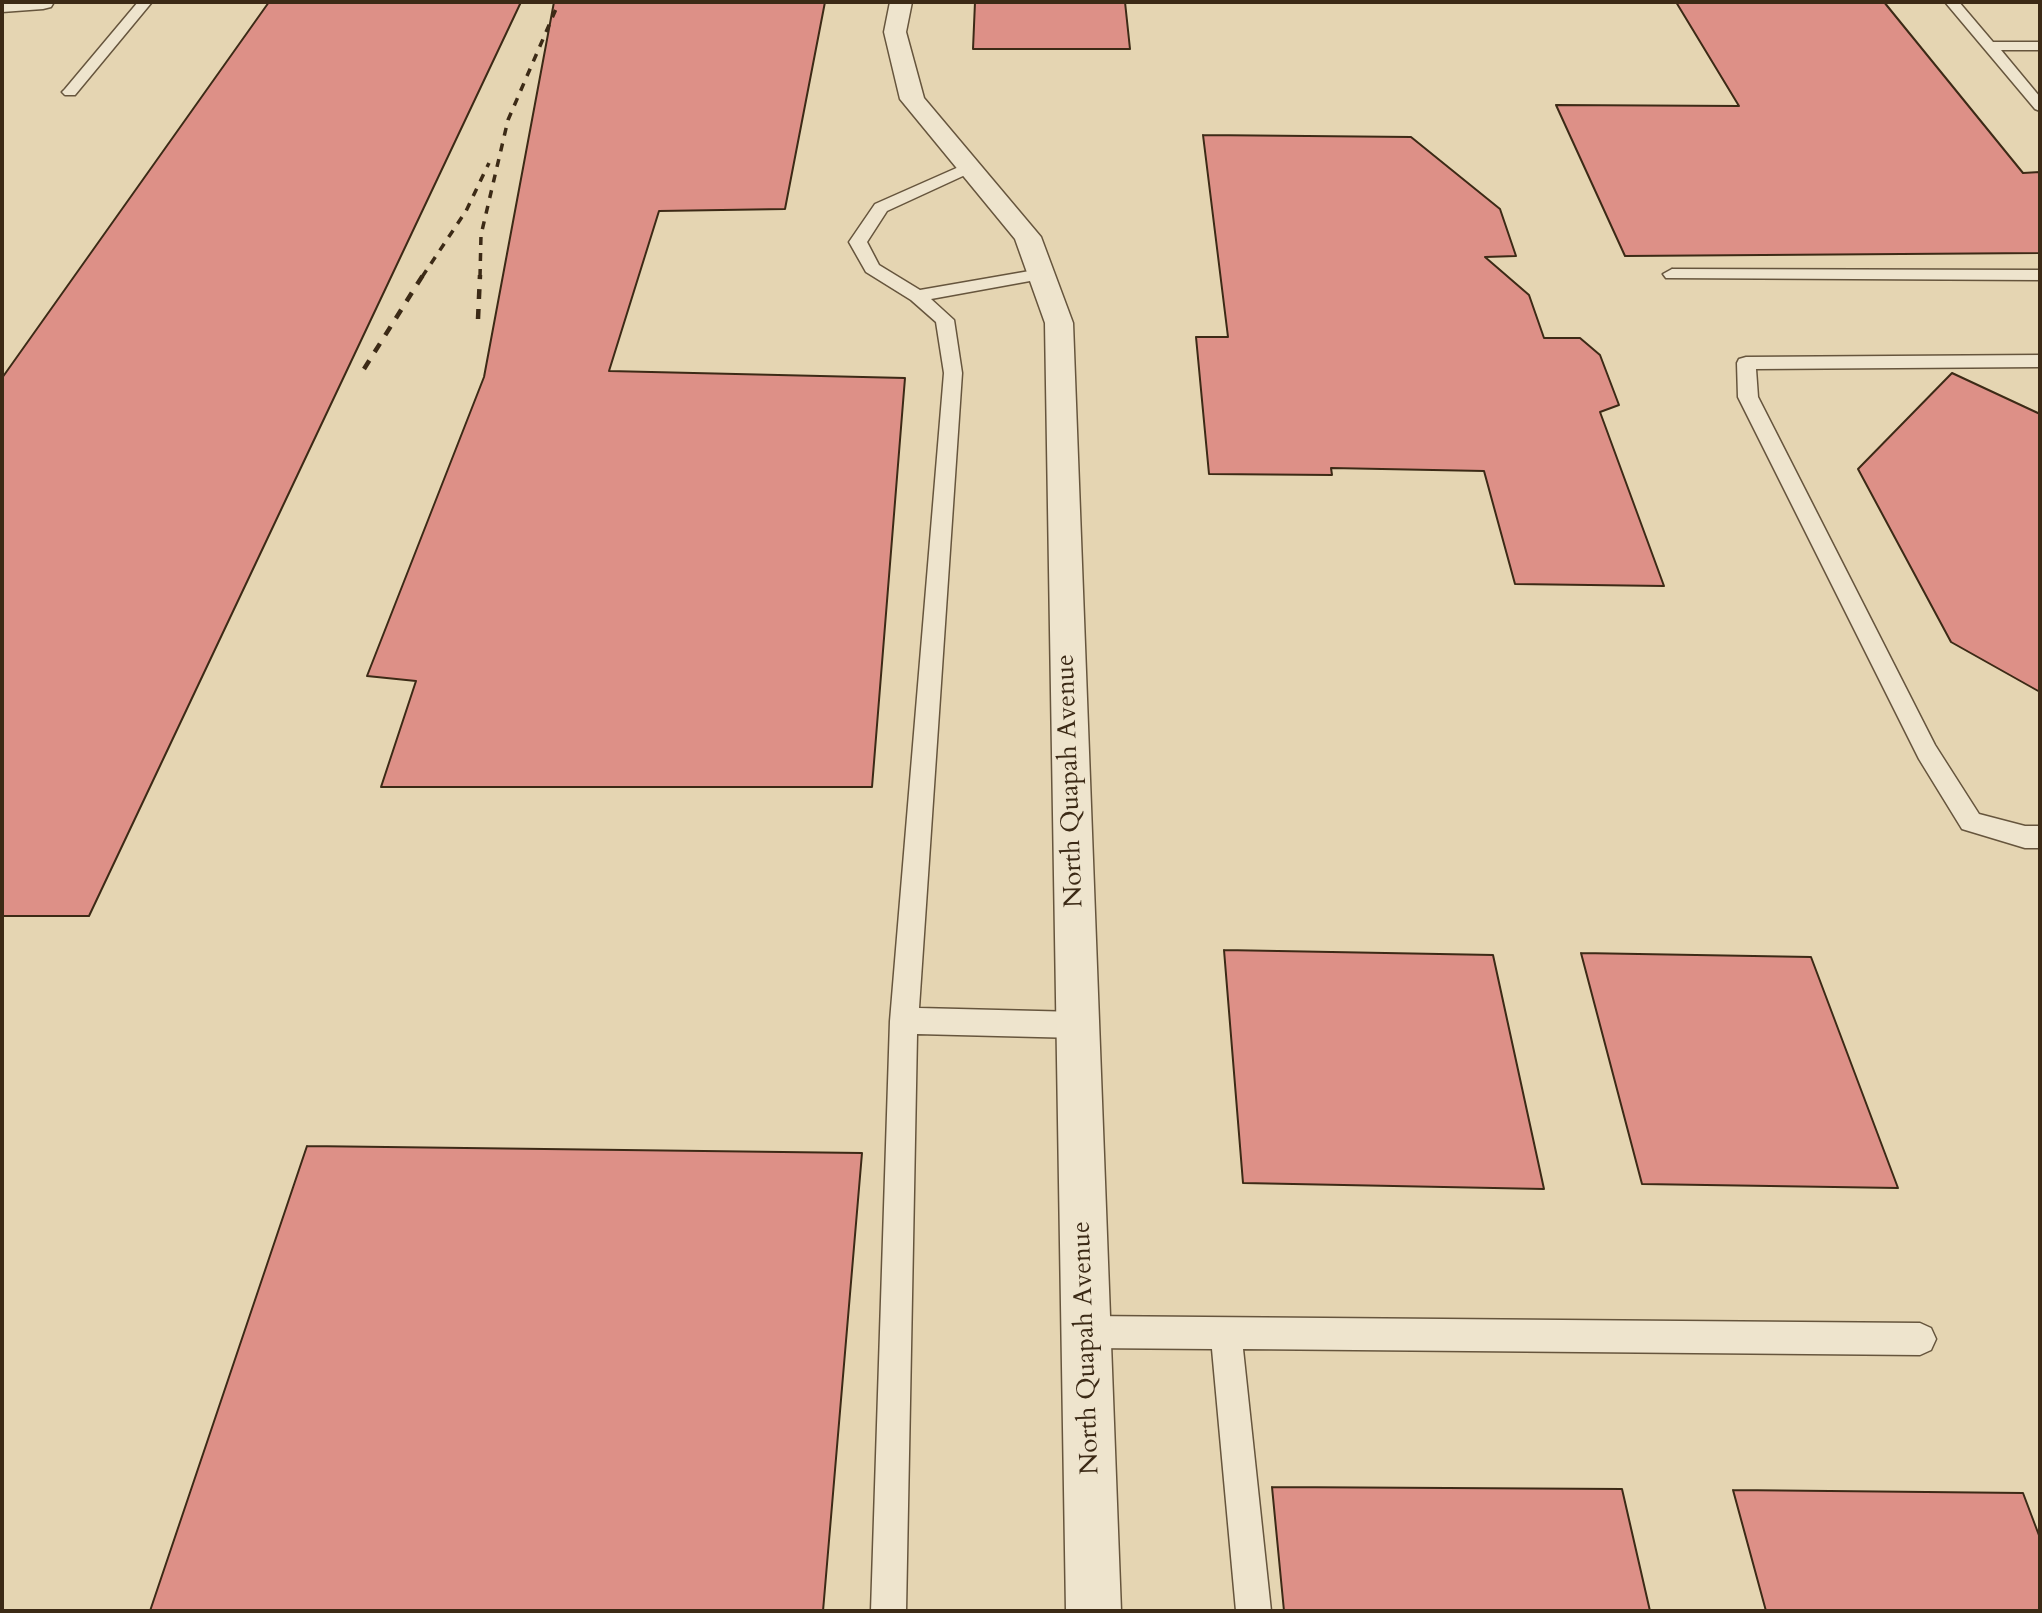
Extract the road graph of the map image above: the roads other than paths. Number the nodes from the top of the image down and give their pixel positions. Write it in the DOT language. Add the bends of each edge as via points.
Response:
graph roads {
  1 [pos="43,2"];
  2 [pos="145,2"];
  3 [pos="901,2"];
  4 [pos="1952,2"];
  5 [pos="2,5"];
  6 [pos="1989,46"];
  7 [pos="2040,46"];
  8 [pos="70,92"];
  9 [pos="2040,106"];
  10 [pos="970,167"];
  11 [pos="1041,274"];
  12 [pos="1672,274"];
  13 [pos="2040,275"];
  14 [pos="917,296"];
  15 [pos="2040,361"];
  16 [pos="2040,837"];
  17 [pos="904,1021"];
  18 [pos="1078,1025"];
  19 [pos="1086,1332"];
  20 [pos="1226,1333"];
  21 [pos="1920,1339"];
  22 [pos="888,1611"];
  23 [pos="1094,1611"];
  24 [pos="1253,1611"];
  1 -- 5 [label="street"];
  2 -- 8 [label="lane"];
  3 -- 10 [label="street, North Quapah Avenue" via="895,32 912,99"];
  4 -- 6 [label="lane"];
  6 -- 7 [label="lane"];
  6 -- 9 [label="lane"];
  10 -- 11 [label="street, North Quapah Avenue" via="1028,237"];
  10 -- 14 [label="lane" via="881,208 858,242 872,268"];
  11 -- 14 [label="lane"];
  11 -- 18 [label="street, North Quapah Avenue" via="1059,323"];
  12 -- 13 [label="lane"];
  14 -- 17 [label="lane" via="945,320 953,373"];
  15 -- 16 [label="lane" via="1746,363 1748,397 1927,752 1971,822"];
  17 -- 18 [label="lane"];
  17 -- 22 [label="lane"];
  18 -- 19 [label="street, North Quapah Avenue"];
  19 -- 20 [label="lane"];
  19 -- 23 [label="street, North Quapah Avenue"];
  20 -- 21 [label="lane"];
  20 -- 24 [label="lane"];
}
